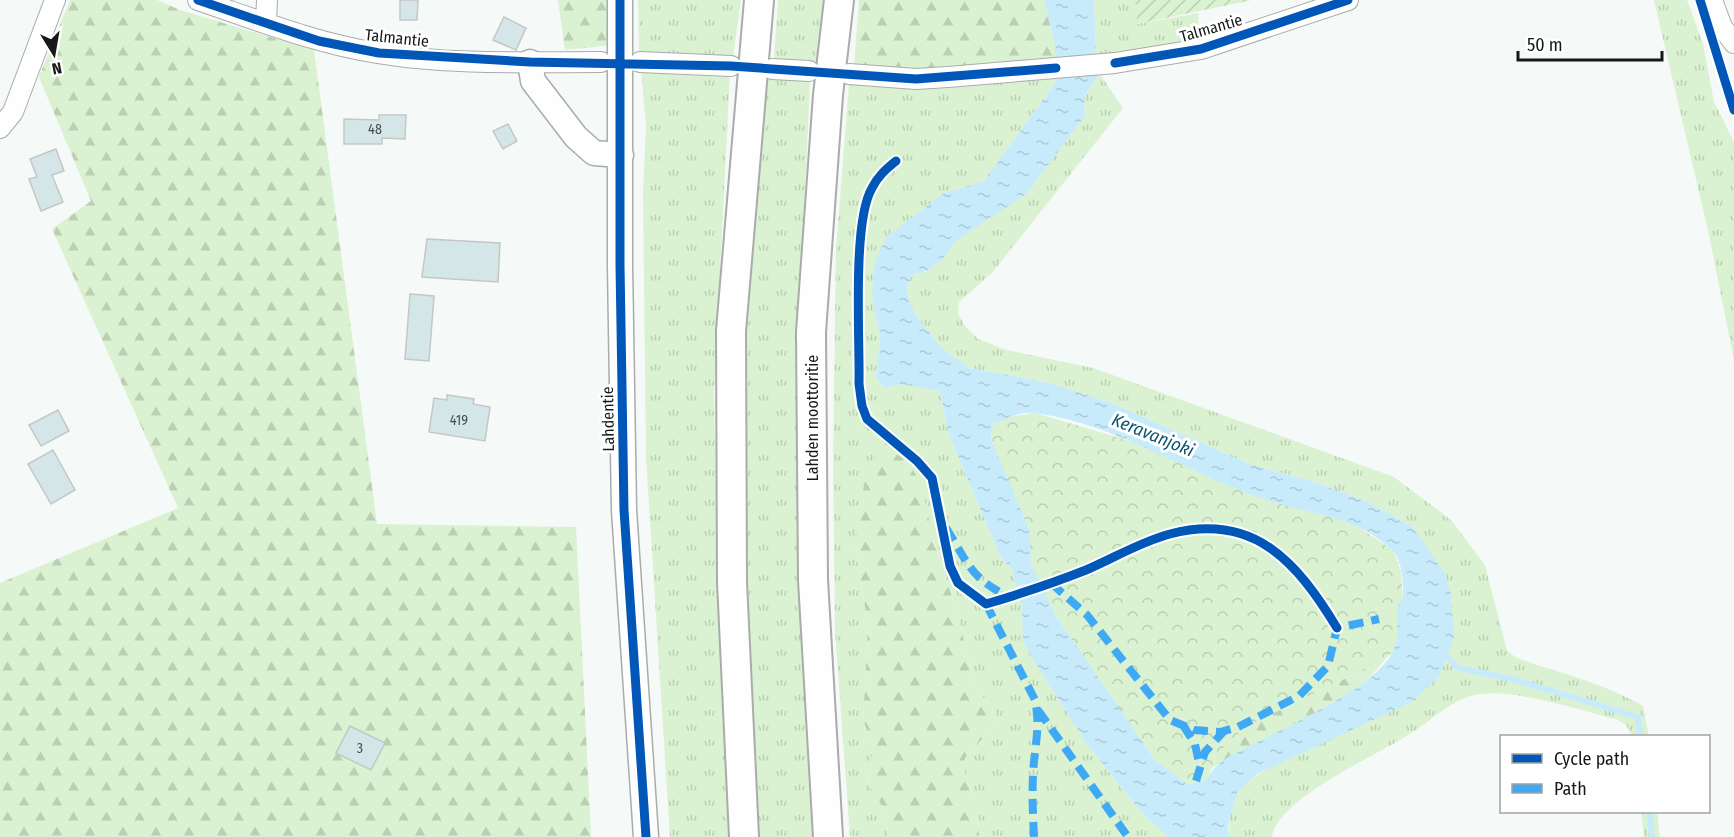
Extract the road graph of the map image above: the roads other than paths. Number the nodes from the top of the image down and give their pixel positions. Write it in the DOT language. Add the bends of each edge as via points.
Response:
graph roads {
  1 [pos="55,0"];
  2 [pos="198,0"];
  3 [pos="267,0"];
  4 [pos="620,0"];
  5 [pos="759,0"];
  6 [pos="839,0"];
  7 [pos="1348,0"];
  8 [pos="1712,0"];
  9 [pos="266,23"];
  10 [pos="1734,43"];
  11 [pos="530,62"];
  12 [pos="601,62"];
  13 [pos="640,62"];
  14 [pos="731,66"];
  15 [pos="772,69"];
  16 [pos="809,71"];
  17 [pos="849,74"];
  18 [pos="0,128"];
  19 [pos="621,155"];
  20 [pos="646,837"];
  21 [pos="744,837"];
  22 [pos="828,837"];
  1 -- 18 [label="street" via="13,112"];
  2 -- 9 [label="street, Talmantie"];
  3 -- 9 [label="street"];
  4 -- 19 [label="main road, Lahdentie"];
  5 -- 21 [label="highway" via="731,331 732,582"];
  6 -- 22 [label="highway, Lahden moottoritie" via="811,332 813,580"];
  7 -- 17 [label="street, Talmantie" via="1201,49 1115,63 916,79"];
  8 -- 10 [label="street" via="1722,27"];
  9 -- 11 [label="street, Talmantie" via="319,41 379,53"];
  11 -- 12 [label="street, Talmantie"];
  11 -- 19 [label="main road" via="533,81 576,137 594,153"];
  13 -- 14 [label="street"];
  15 -- 16 [label="street"];
  19 -- 20 [label="main road, Lahdentie" via="624,510"];
}
